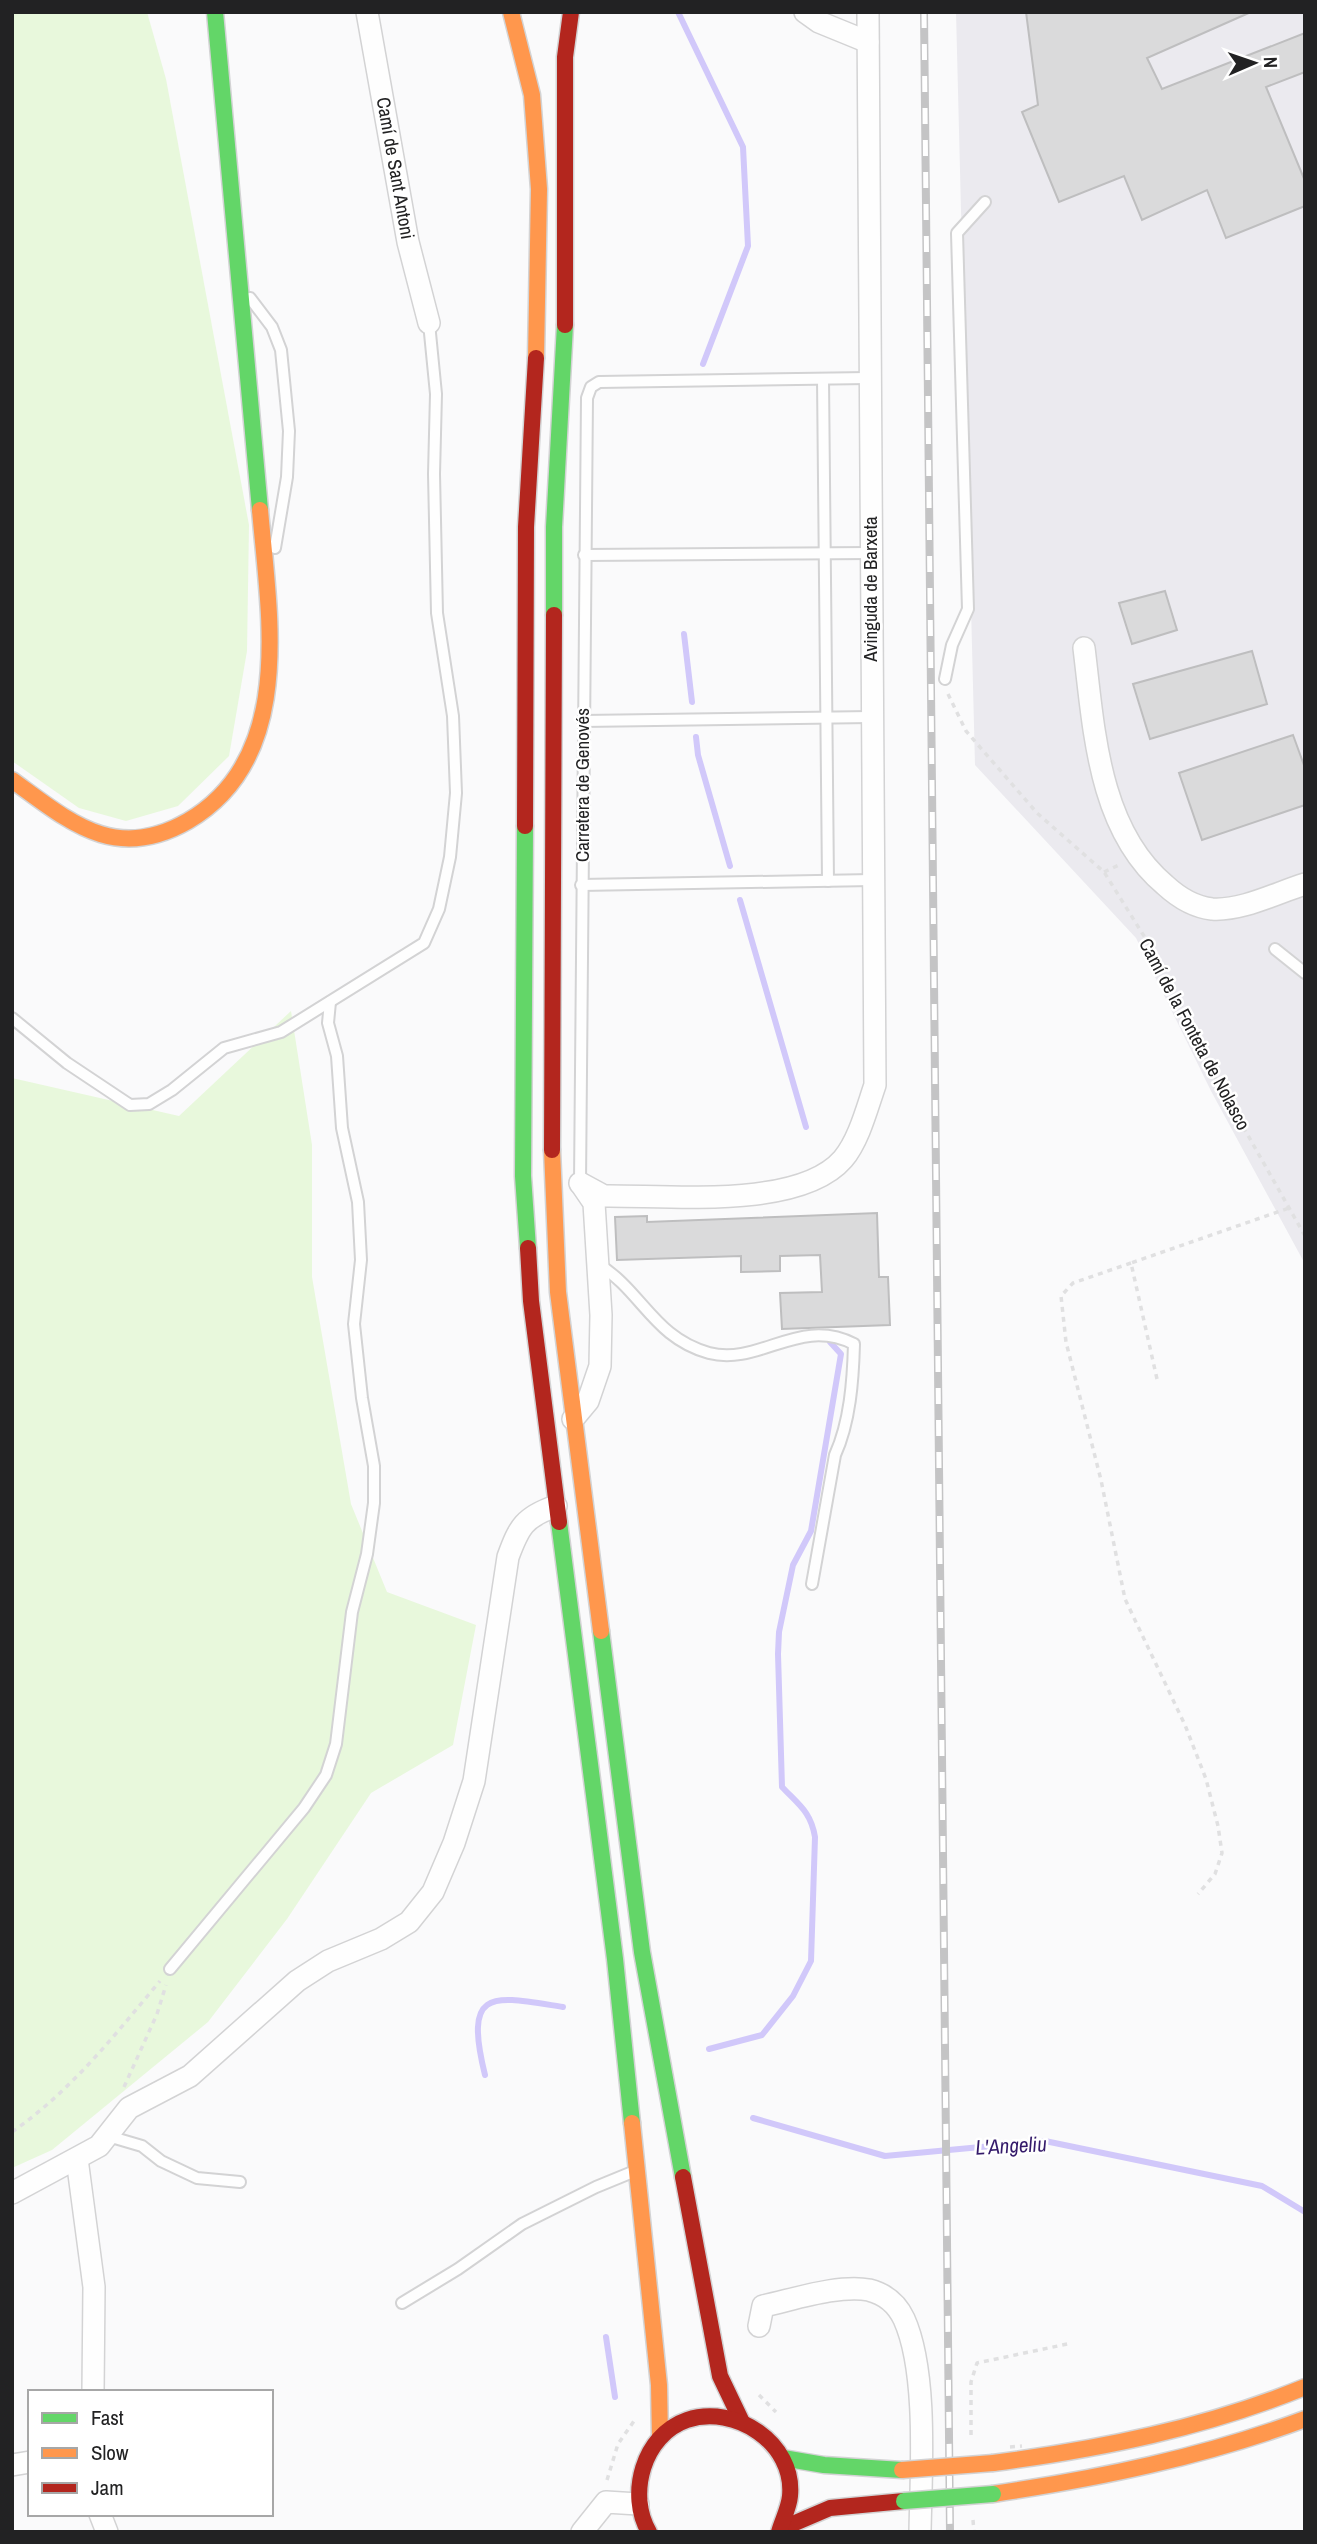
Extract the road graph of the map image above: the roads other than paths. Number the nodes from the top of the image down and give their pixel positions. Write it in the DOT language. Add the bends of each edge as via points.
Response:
graph roads {
  1 [pos="215,12"];
  2 [pos="367,12"];
  3 [pos="511,12"];
  4 [pos="571,12"];
  5 [pos="805,12"];
  6 [pos="868,12"];
  7 [pos="868,42"];
  8 [pos="985,202"];
  9 [pos="235,247"];
  10 [pos="429,323"];
  11 [pos="868,378"];
  12 [pos="823,379"];
  13 [pos="825,553"];
  14 [pos="870,553"];
  15 [pos="584,555"];
  16 [pos="267,592"];
  17 [pos="1084,648"];
  18 [pos="945,679"];
  19 [pos="827,717"];
  20 [pos="871,717"];
  21 [pos="583,721"];
  22 [pos="12,780"];
  23 [pos="872,880"];
  24 [pos="828,881"];
  25 [pos="1305,884"];
  26 [pos="582,885"];
  27 [pos="1275,949"];
  28 [pos="1305,973"];
  29 [pos="330,1002"];
  30 [pos="12,1018"];
  31 [pos="552,1171"];
  32 [pos="580,1183"];
  33 [pos="598,1264"];
  34 [pos="573,1419"];
  35 [pos="556,1506"];
  36 [pos="812,1584"];
  37 [pos="170,1969"];
  38 [pos="108,2136"];
  39 [pos="77,2158"];
  40 [pos="638,2171"];
  41 [pos="240,2182"];
  42 [pos="12,2193"];
  43 [pos="402,2303"];
  44 [pos="759,2326"];
  45 [pos="1305,2387"];
  46 [pos="93,2390"];
  47 [pos="1305,2419"];
  48 [pos="741,2420"];
  49 [pos="660,2438"];
  50 [pos="783,2458"];
  51 [pos="638,2504"];
  52 [pos="780,2530"];
  53 [pos="582,2532"];
  54 [pos="649,2532"];
  55 [pos="920,2532"];
  1 -- 9 [label="main road"];
  2 -- 10 [label="street, Camí de Sant Antoni" via="408,242"];
  3 -- 35 [label="main road" via="532,95 539,189 538,310 526,527 523,1176 531,1301"];
  4 -- 31 [label="main road" via="565,57 567,292 554,527"];
  5 -- 7 [label="street"];
  6 -- 7 [label="street, Avinguda de Barxeta"];
  7 -- 11 [label="street, Avinguda de Barxeta"];
  8 -- 18 [label="lane" via="957,233 968,609 952,645"];
  9 -- 16 [label="main road"];
  9 -- 16 [label="lane" via="250,299 272,327 281,350 289,431"];
  10 -- 29 [label="lane" via="436,394 438,613 454,742 456,793 450,857 439,909 424,943"];
  11 -- 12 [label="lane"];
  11 -- 14 [label="street, Avinguda de Barxeta"];
  12 -- 13 [label="lane"];
  12 -- 15 [label="lane, Carretera de Genovés" via="599,382 591,387 587,398"];
  13 -- 14 [label="lane"];
  13 -- 15 [label="lane"];
  13 -- 19 [label="lane"];
  14 -- 20 [label="street, Avinguda de Barxeta"];
  15 -- 21 [label="lane, Carretera de Genovés"];
  16 -- 22 [label="main road" via="258,734 232,786 203,812 170,831 110,838 66,820"];
  17 -- 25 [label="street" via="1114,812 1123,835 1156,878 1193,905 1212,909 1231,908"];
  19 -- 20 [label="lane"];
  19 -- 21 [label="lane"];
  19 -- 24 [label="lane"];
  20 -- 23 [label="street, Avinguda de Barxeta"];
  21 -- 26 [label="lane, Carretera de Genovés"];
  23 -- 24 [label="lane"];
  23 -- 32 [label="street, Avinguda de Barxeta" via="875,1085 843,1159 807,1185 767,1194 604,1196"];
  24 -- 26 [label="lane"];
  26 -- 32 [label="lane, Carretera de Genovés"];
  27 -- 28 [label="lane"];
  29 -- 30 [label="lane" via="281,1032 224,1048 149,1104 130,1105 67,1063"];
  29 -- 37 [label="lane" via="328,1023 337,1056 342,1128 358,1202 361,1260 354,1324 374,1466 374,1503 352,1612 336,1744 326,1775 303,1808"];
  31 -- 32 [label="street"];
  31 -- 34 [label="main road" via="558,1292"];
  32 -- 33 [label="street, Carretera de Genovés" via="594,1203"];
  33 -- 34 [label="street, Carretera de Genovés" via="600,1366 588,1401"];
  33 -- 36 [label="lane" via="619,1277 661,1328 709,1353 732,1355 789,1338 836,1335 854,1344 842,1440 835,1455"];
  34 -- 48 [label="main road" via="642,1952 720,2376"];
  35 -- 38 [label="street" via="540,1511 520,1527 508,1557 474,1781 433,1892 409,1922 297,1981 190,2076 129,2108"];
  35 -- 40 [label="main road"];
  38 -- 39 [label="street"];
  38 -- 41 [label="lane" via="142,2146 197,2178"];
  39 -- 42 [label="street"];
  39 -- 46 [label="street" via="94,2287"];
  40 -- 43 [label="lane" via="523,2224"];
  40 -- 49 [label="main road"];
  44 -- 55 [label="street" via="763,2306 823,2292 866,2290 888,2297 904,2317 918,2381"];
  45 -- 50 [label="main road, bridge" via="1172,2433 993,2463 902,2470"];
  47 -- 52 [label="main road, bridge" via="1138,2472 993,2494 830,2508"];
  48 -- 49 [label="main road" via="720,2415 698,2417 677,2424"];
  48 -- 50 [label="main road" via="765,2436"];
  49 -- 51 [label="main road" via="646,2457 638,2480"];
  50 -- 52 [label="main road" via="790,2494"];
  51 -- 53 [label="street" via="606,2502"];
  51 -- 54 [label="main road"];
}
